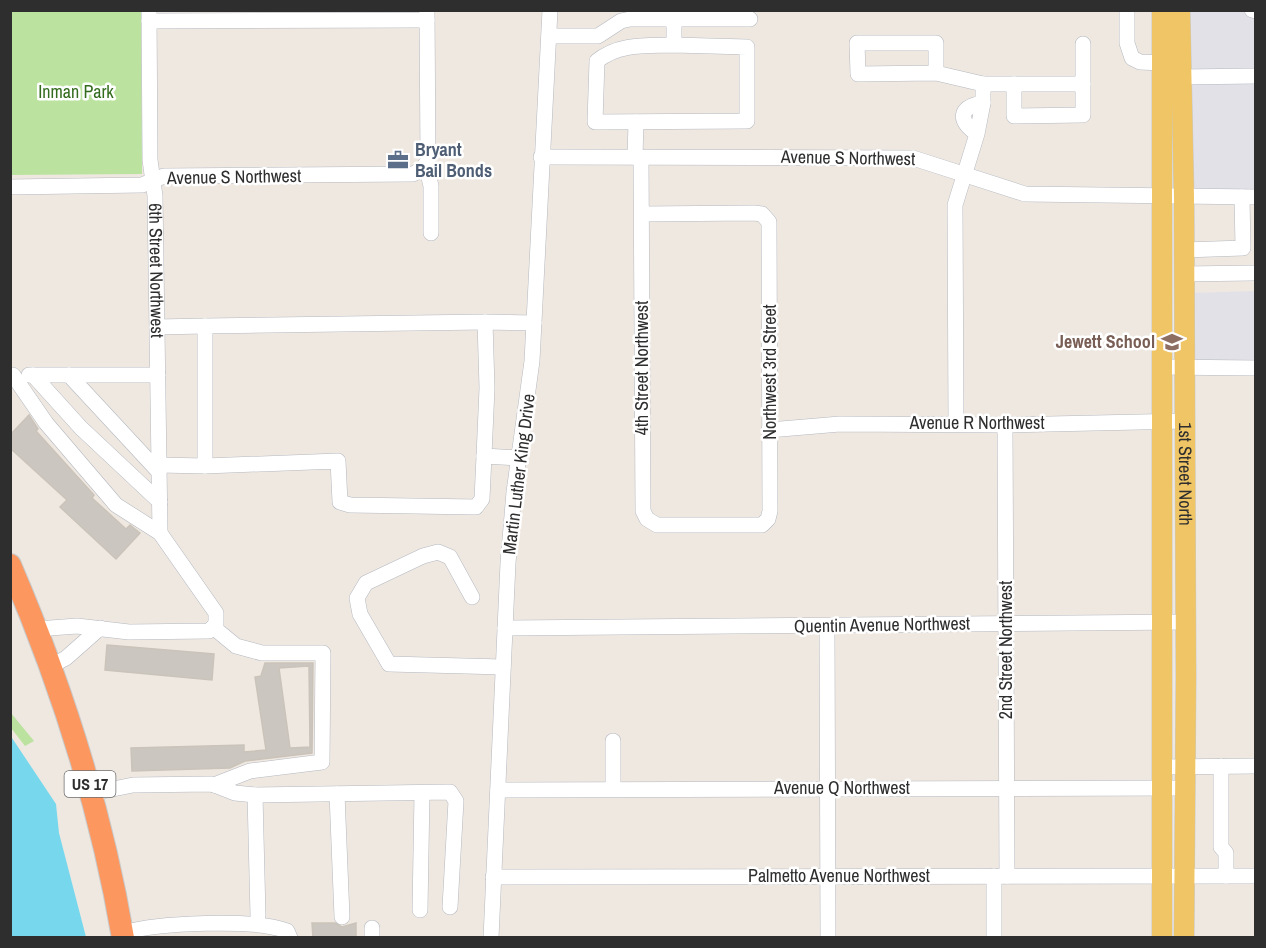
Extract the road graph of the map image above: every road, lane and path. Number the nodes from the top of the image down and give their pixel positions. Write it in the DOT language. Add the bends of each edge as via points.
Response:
graph roads {
  1 [pos="550,10"];
  2 [pos="1127,10"];
  3 [pos="1162,10"];
  4 [pos="1180,10"];
  5 [pos="323,15"];
  6 [pos="427,15"];
  7 [pos="726,15"];
  8 [pos="149,16"];
  9 [pos="674,19"];
  10 [pos="750,19"];
  11 [pos="549,36"];
  12 [pos="1083,44"];
  13 [pos="674,45"];
  14 [pos="1162,63"];
  15 [pos="936,73"];
  16 [pos="1256,76"];
  17 [pos="1182,77"];
  18 [pos="983,84"];
  19 [pos="1014,84"];
  20 [pos="1083,84"];
  21 [pos="636,122"];
  22 [pos="541,157"];
  23 [pos="638,157"];
  24 [pos="424,167"];
  25 [pos="964,174"];
  26 [pos="153,180"];
  27 [pos="10,187"];
  28 [pos="1162,197"];
  29 [pos="1184,197"];
  30 [pos="1249,197"];
  31 [pos="642,214"];
  32 [pos="431,233"];
  33 [pos="1184,249"];
  34 [pos="1253,273"];
  35 [pos="1184,274"];
  36 [pos="485,322"];
  37 [pos="534,323"];
  38 [pos="205,326"];
  39 [pos="157,327"];
  40 [pos="1162,367"];
  41 [pos="1184,368"];
  42 [pos="1256,368"];
  43 [pos="12,375"];
  44 [pos="33,375"];
  45 [pos="69,375"];
  46 [pos="158,375"];
  47 [pos="1185,421"];
  48 [pos="1162,422"];
  49 [pos="956,423"];
  50 [pos="1005,425"];
  51 [pos="769,430"];
  52 [pos="484,456"];
  53 [pos="519,458"];
  54 [pos="205,466"];
  55 [pos="159,468"];
  56 [pos="160,502"];
  57 [pos="765,522"];
  58 [pos="160,533"];
  59 [pos="12,574"];
  60 [pos="472,597"];
  61 [pos="1163,621"];
  62 [pos="1185,622"];
  63 [pos="1007,623"];
  64 [pos="827,626"];
  65 [pos="100,627"];
  66 [pos="213,627"];
  67 [pos="505,627"];
  68 [pos="38,632"];
  69 [pos="51,666"];
  70 [pos="503,667"];
  71 [pos="613,741"];
  72 [pos="1221,766"];
  73 [pos="1256,766"];
  74 [pos="1162,767"];
  75 [pos="1186,767"];
  76 [pos="214,785"];
  77 [pos="613,787"];
  78 [pos="827,788"];
  79 [pos="1006,788"];
  80 [pos="1162,788"];
  81 [pos="1185,788"];
  82 [pos="498,790"];
  83 [pos="93,793"];
  84 [pos="422,793"];
  85 [pos="337,794"];
  86 [pos="255,795"];
  87 [pos="1162,875"];
  88 [pos="1184,875"];
  89 [pos="828,876"];
  90 [pos="1000,876"];
  91 [pos="1226,876"];
  92 [pos="1256,876"];
  93 [pos="493,877"];
  94 [pos="450,907"];
  95 [pos="420,910"];
  96 [pos="258,916"];
  97 [pos="342,917"];
  98 [pos="122,935"];
  99 [pos="290,938"];
  100 [pos="491,938"];
  101 [pos="828,938"];
  102 [pos="994,938"];
  103 [pos="1162,938"];
  104 [pos="1184,938"];
  1 -- 11 [label="street, Martin Luther King Drive"];
  2 -- 14 [label="street" via="1127,42 1132,58"];
  3 -- 14 [label="main road, 1st Street North"];
  4 -- 17 [label="main road, 1st Street North"];
  5 -- 6 [label="street"];
  5 -- 8 [label="street"];
  6 -- 24 [label="street" via="428,162"];
  7 -- 9 [label="street"];
  7 -- 10 [label="street"];
  8 -- 26 [label="street, 6th Street Northwest"];
  9 -- 11 [label="street" via="621,21 598,36"];
  9 -- 13 [label="street"];
  11 -- 22 [label="street, Martin Luther King Drive"];
  12 -- 20 [label="street"];
  13 -- 21 [label="street" via="629,46 597,61 595,122"];
  13 -- 21 [label="street" via="747,47 747,121"];
  14 -- 28 [label="main road, 1st Street North"];
  15 -- 15 [label="street" via="858,74 857,44 936,42"];
  15 -- 18 [label="street"];
  16 -- 17 [label="street"];
  17 -- 29 [label="main road, 1st Street North"];
  18 -- 19 [label="street"];
  18 -- 25 [label="street" via="983,104 970,106 963,118 976,134"];
  19 -- 20 [label="street"];
  19 -- 20 [label="street" via="1014,116 1083,115"];
  21 -- 23 [label="street, 4th Street Northwest"];
  22 -- 23 [label="street, Avenue S Northwest"];
  22 -- 37 [label="street, Martin Luther King Drive"];
  23 -- 25 [label="street, Avenue S Northwest" via="913,158"];
  23 -- 31 [label="street, 4th Street Northwest"];
  24 -- 26 [label="street, Avenue S Northwest" via="413,174 164,176"];
  24 -- 32 [label="street" via="430,186"];
  25 -- 28 [label="street, Avenue S Northwest" via="1025,194"];
  25 -- 49 [label="street" via="955,205"];
  26 -- 27 [label="street, Avenue S Northwest" via="141,185"];
  26 -- 39 [label="street, 6th Street Northwest"];
  28 -- 29 [label="street, Avenue S Northwest"];
  28 -- 40 [label="main road, 1st Street North"];
  29 -- 30 [label="street, Avenue S Northwest"];
  29 -- 33 [label="main road, 1st Street North"];
  30 -- 33 [label="street" via="1243,248"];
  31 -- 51 [label="street, Northwest 3rd Street" via="754,213 767,220"];
  31 -- 57 [label="street, 4th Street Northwest" via="642,511 657,525 744,526"];
  33 -- 35 [label="main road, 1st Street North"];
  34 -- 35 [label="street"];
  35 -- 41 [label="main road, 1st Street North"];
  36 -- 37 [label="street"];
  36 -- 38 [label="street"];
  36 -- 52 [label="street"];
  37 -- 53 [label="street, Martin Luther King Drive"];
  38 -- 39 [label="street"];
  38 -- 54 [label="street"];
  39 -- 46 [label="street, 6th Street Northwest"];
  40 -- 41 [label="street"];
  40 -- 48 [label="main road, 1st Street North"];
  41 -- 42 [label="street"];
  41 -- 47 [label="main road, 1st Street North"];
  43 -- 44 [label="street"];
  43 -- 58 [label="street" via="46,423 116,505"];
  44 -- 45 [label="street"];
  44 -- 56 [label="street" via="81,428"];
  45 -- 46 [label="street"];
  45 -- 55 [label="street"];
  46 -- 55 [label="street, 6th Street Northwest"];
  47 -- 48 [label="street, Avenue R Northwest"];
  47 -- 62 [label="main road, 1st Street North"];
  48 -- 50 [label="street, Avenue R Northwest"];
  48 -- 61 [label="main road, 1st Street North"];
  49 -- 50 [label="street, Avenue R Northwest"];
  49 -- 51 [label="street, Avenue R Northwest" via="840,424"];
  50 -- 63 [label="street, 2nd Street Northwest"];
  51 -- 57 [label="street, Northwest 3rd Street" via="770,511"];
  52 -- 53 [label="street"];
  52 -- 54 [label="street" via="482,499 476,507 340,502 338,461"];
  53 -- 67 [label="street, Martin Luther King Drive"];
  54 -- 55 [label="street"];
  55 -- 56 [label="street, 6th Street Northwest"];
  56 -- 58 [label="street, 6th Street Northwest"];
  58 -- 66 [label="street" via="216,613"];
  59 -- 68 [label="highway, US 17"];
  60 -- 70 [label="street" via="450,557 438,552 366,583 357,598 360,614 389,664"];
  61 -- 62 [label="street, Quentin Avenue Northwest"];
  61 -- 63 [label="street, Quentin Avenue Northwest"];
  61 -- 74 [label="main road, 1st Street North"];
  62 -- 75 [label="main road, 1st Street North"];
  63 -- 64 [label="street, Quentin Avenue Northwest"];
  63 -- 79 [label="street, 2nd Street Northwest"];
  64 -- 67 [label="street, Quentin Avenue Northwest"];
  64 -- 78 [label="street"];
  65 -- 66 [label="street" via="129,632 209,631"];
  65 -- 68 [label="street"];
  65 -- 69 [label="street" via="66,658"];
  66 -- 76 [label="street" via="236,646 262,653 323,653 324,680 322,762 250,771"];
  67 -- 70 [label="street, Martin Luther King Drive"];
  68 -- 69 [label="highway, US 17"];
  69 -- 83 [label="highway, US 17"];
  70 -- 82 [label="street, Martin Luther King Drive"];
  71 -- 77 [label="street"];
  72 -- 73 [label="street"];
  72 -- 75 [label="street"];
  72 -- 91 [label="street" via="1221,847 1226,853"];
  74 -- 75 [label="street"];
  74 -- 80 [label="main road, 1st Street North"];
  75 -- 81 [label="main road, 1st Street North"];
  76 -- 83 [label="street" via="133,785"];
  76 -- 86 [label="street"];
  77 -- 78 [label="street, Avenue Q Northwest"];
  77 -- 82 [label="street, Avenue Q Northwest"];
  78 -- 79 [label="street, Avenue Q Northwest"];
  78 -- 89 [label="street"];
  79 -- 80 [label="street, Avenue Q Northwest"];
  79 -- 90 [label="street, 2nd Street Northwest"];
  80 -- 81 [label="street, Avenue Q Northwest"];
  80 -- 87 [label="main road, 1st Street North"];
  81 -- 88 [label="main road, 1st Street North"];
  82 -- 93 [label="street, Martin Luther King Drive"];
  83 -- 98 [label="highway, US 17"];
  84 -- 85 [label="street"];
  84 -- 94 [label="street" via="450,792 456,801"];
  84 -- 95 [label="street"];
  85 -- 86 [label="street"];
  85 -- 97 [label="street"];
  86 -- 96 [label="street"];
  87 -- 88 [label="street, Palmetto Avenue Northwest"];
  87 -- 90 [label="street, Palmetto Avenue Northwest"];
  87 -- 103 [label="main road, 1st Street North"];
  88 -- 91 [label="street, Palmetto Avenue Northwest"];
  88 -- 104 [label="main road, 1st Street North"];
  89 -- 90 [label="street, Palmetto Avenue Northwest"];
  89 -- 93 [label="street, Palmetto Avenue Northwest"];
  89 -- 101 [label="street"];
  90 -- 102 [label="street, 2nd Street Northwest"];
  91 -- 92 [label="street, Palmetto Avenue Northwest"];
  93 -- 100 [label="street, Martin Luther King Drive"];
  98 -- 99 [label="street" via="161,924 265,925 287,932"];
}
